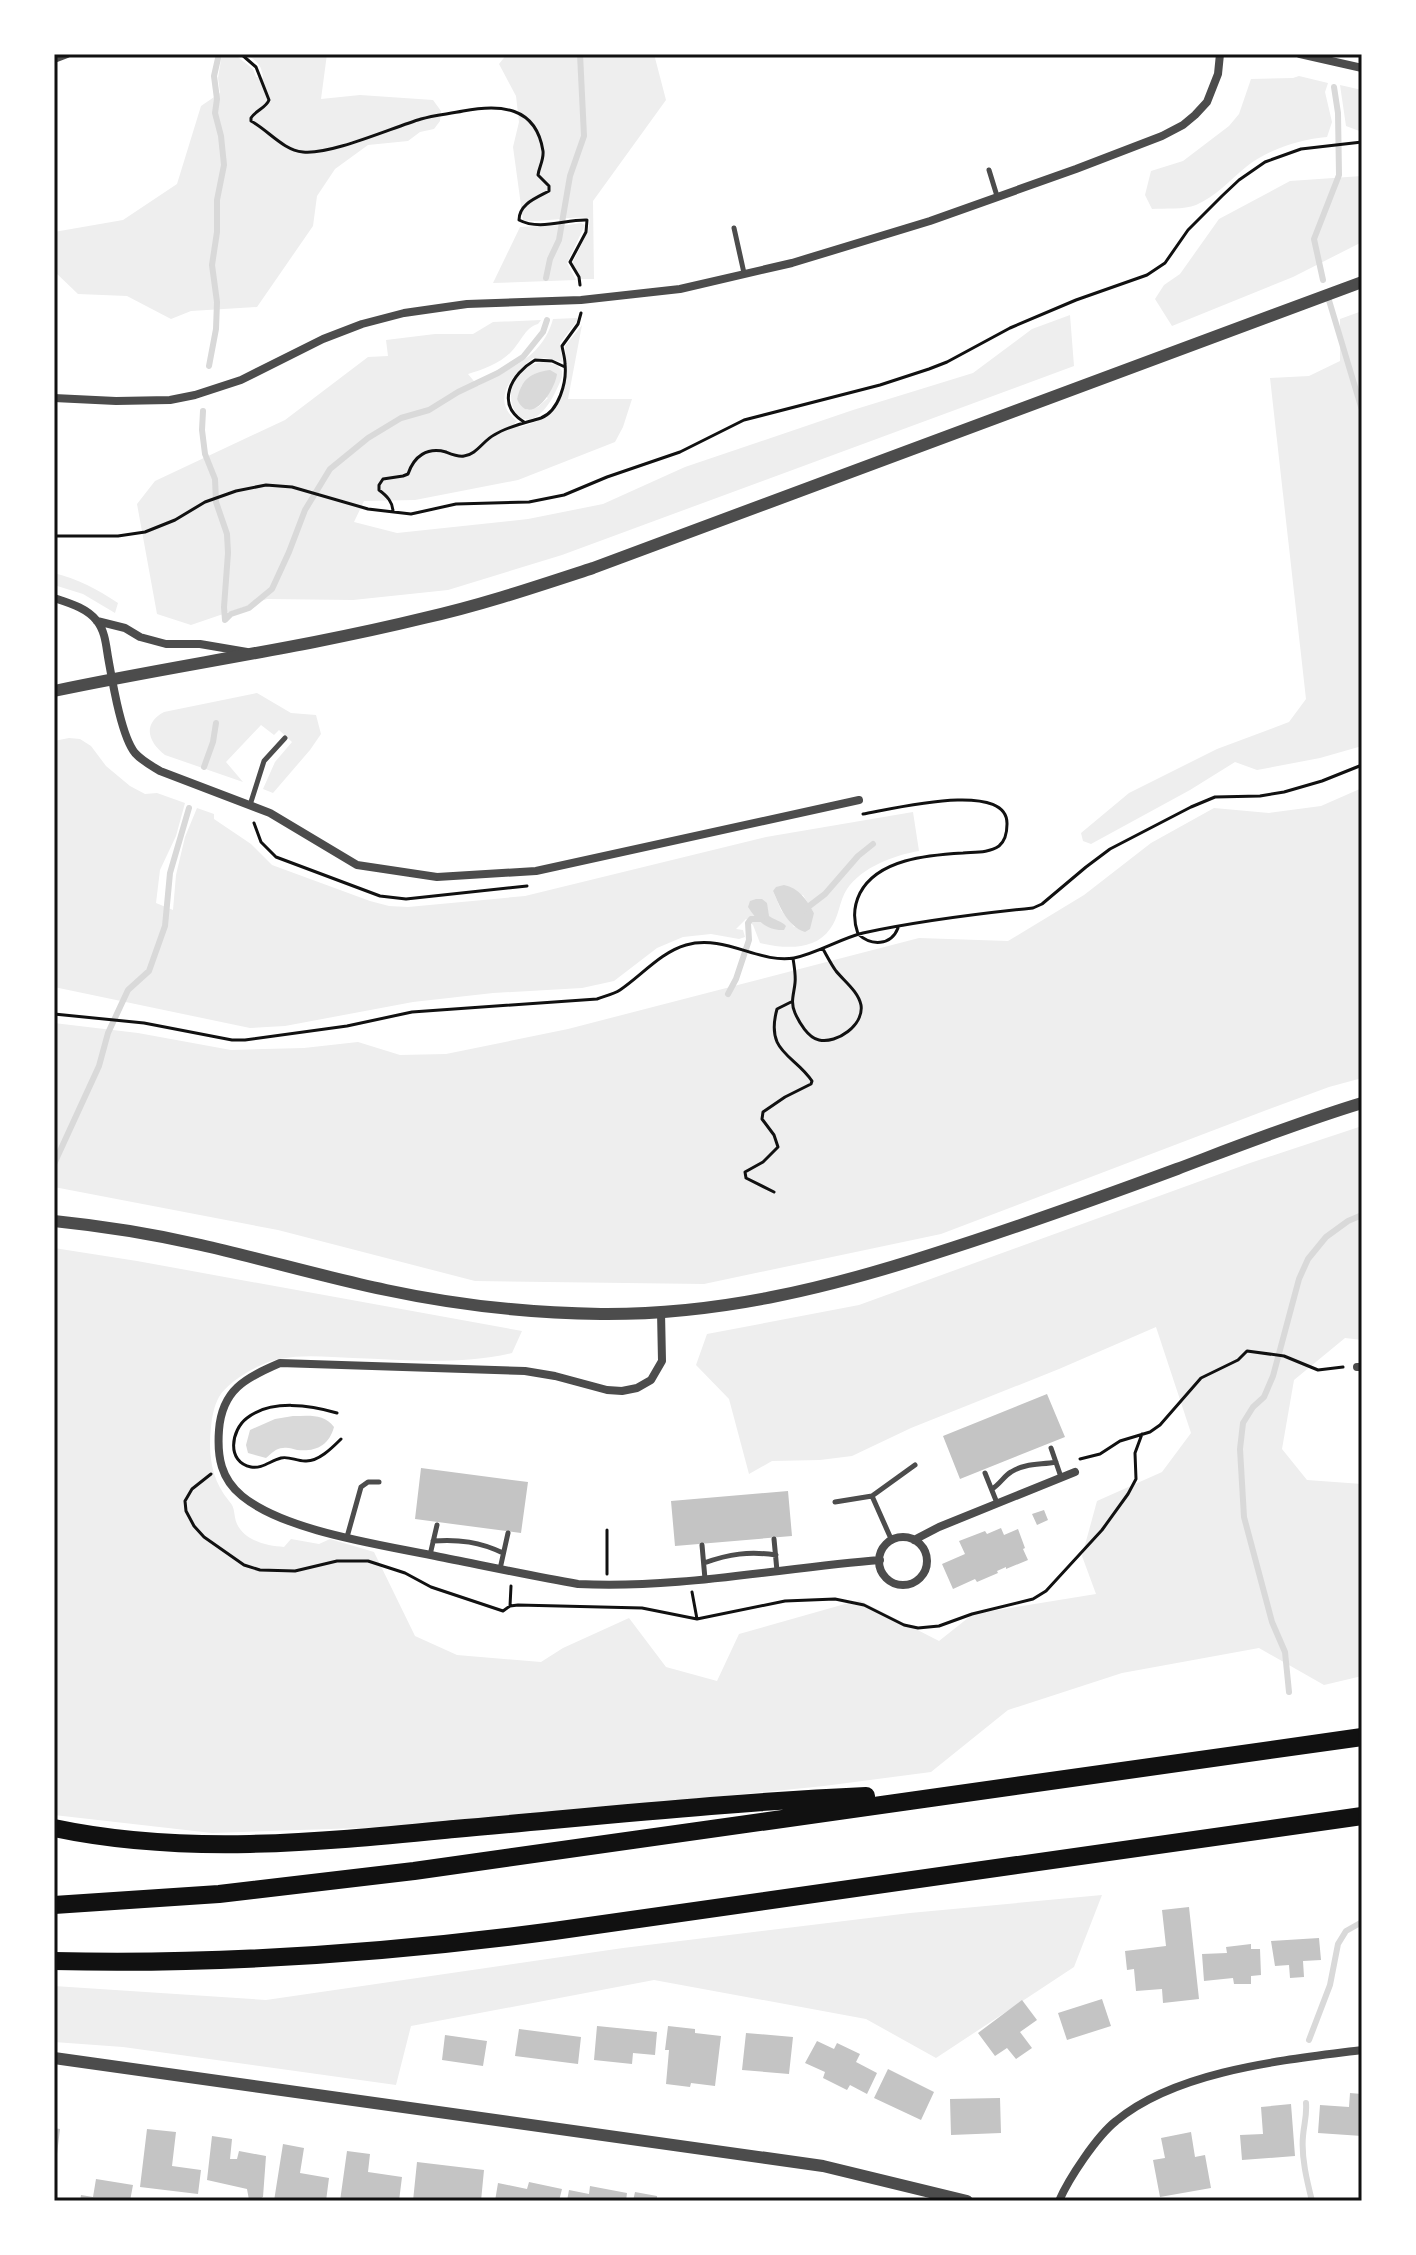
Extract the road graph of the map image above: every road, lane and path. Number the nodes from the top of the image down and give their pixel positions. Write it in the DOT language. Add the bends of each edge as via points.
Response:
graph roads {
  1 [pos="67,54"];
  2 [pos="241,54"];
  3 [pos="1220,54"];
  4 [pos="1300,54"];
  5 [pos="54,59"];
  6 [pos="1362,68"];
  7 [pos="1362,142"];
  8 [pos="989,170"];
  9 [pos="998,197"];
  10 [pos="734,228"];
  11 [pos="744,274"];
  12 [pos="1362,282"];
  13 [pos="580,285"];
  14 [pos="581,313"];
  15 [pos="565,367"];
  16 [pos="54,398"];
  17 [pos="524,422"];
  18 [pos="393,512"];
  19 [pos="54,536"];
  20 [pos="54,598"];
  21 [pos="97,621"];
  22 [pos="255,653"];
  23 [pos="112,680"];
  24 [pos="54,691"];
  25 [pos="285,738"];
  26 [pos="1362,765"];
  27 [pos="859,800"];
  28 [pos="250,805"];
  29 [pos="909,861"];
  30 [pos="899,926"];
  31 [pos="858,934"];
  32 [pos="823,949"];
  33 [pos="793,958"];
  34 [pos="791,1002"];
  35 [pos="54,1014"];
  36 [pos="1362,1103"];
  37 [pos="774,1192"];
  38 [pos="54,1221"];
  39 [pos="661,1312"];
  40 [pos="1360,1367"];
  41 [pos="337,1413"];
  42 [pos="1142,1434"];
  43 [pos="341,1439"];
  44 [pos="1051,1448"];
  45 [pos="1056,1462"];
  46 [pos="915,1465"];
  47 [pos="223,1471"];
  48 [pos="1075,1472"];
  49 [pos="985,1473"];
  50 [pos="1061,1477"];
  51 [pos="379,1482"];
  52 [pos="992,1489"];
  53 [pos="872,1496"];
  54 [pos="835,1502"];
  55 [pos="997,1503"];
  56 [pos="437,1525"];
  57 [pos="607,1530"];
  58 [pos="508,1533"];
  59 [pos="347,1537"];
  60 [pos="774,1539"];
  61 [pos="914,1540"];
  62 [pos="433,1541"];
  63 [pos="892,1541"];
  64 [pos="702,1545"];
  65 [pos="503,1553"];
  66 [pos="430,1555"];
  67 [pos="776,1555"];
  68 [pos="880,1560"];
  69 [pos="704,1563"];
  70 [pos="500,1569"];
  71 [pos="777,1571"];
  72 [pos="513,1572"];
  73 [pos="705,1579"];
  74 [pos="690,1580"];
  75 [pos="607,1585"];
  76 [pos="510,1606"];
  77 [pos="697,1619"];
  78 [pos="1362,1737"];
  79 [pos="969,1792"];
  80 [pos="1362,1816"];
  81 [pos="54,1828"];
  82 [pos="54,1905"];
  83 [pos="54,1961"];
  84 [pos="1362,2050"];
  85 [pos="54,2058"];
  86 [pos="967,2201"];
  87 [pos="1059,2201"];
  1 -- 5 [label="street"];
  2 -- 13 [label="path" via="256,67 269,100 251,121 288,149 335,147 424,118 483,106 512,109 534,126 543,160 538,175 550,189 522,208 519,220 586,220 570,262"];
  3 -- 9 [label="street" via="1207,102 1183,125"];
  4 -- 6 [label="street"];
  7 -- 18 [label="path" via="1328,144 1265,162 1188,230 1158,269 1010,328 947,362 744,420 680,452 543,501"];
  8 -- 9 [label="lane"];
  9 -- 11 [label="street"];
  10 -- 11 [label="lane"];
  11 -- 16 [label="street" via="680,289 581,300 433,307 362,324 241,380 195,395 142,402"];
  12 -- 22 [label="street" via="593,568 426,618"];
  14 -- 15 [label="path" via="562,346"];
  15 -- 17 [label="path" via="554,407 543,417"];
  15 -- 17 [label="path" via="552,361 530,362 510,385 512,413"];
  17 -- 18 [label="path" via="492,436 472,454 463,457 436,449 421,454 408,474 383,479 379,490 388,496"];
  18 -- 19 [label="path" via="266,485 205,502 145,532"];
  20 -- 21 [label="street" via="76,605"];
  21 -- 22 [label="street" via="166,644"];
  21 -- 23 [label="street"];
  22 -- 23 [label="street"];
  23 -- 24 [label="street"];
  23 -- 28 [label="street" via="130,745 144,761"];
  25 -- 28 [label="lane" via="264,761"];
  26 -- 30 [label="path" via="1284,792 1215,797 1191,807 1110,849 1033,908"];
  27 -- 28 [label="street" via="536,871 437,877 357,865"];
  29 -- 31 [label="path" via="870,878 862,889 855,903"];
  30 -- 31 [label="path"];
  30 -- 31 [label="path" via="881,943"];
  31 -- 32 [label="path"];
  32 -- 33 [label="path"];
  32 -- 34 [label="path" via="859,1000 860,1016 842,1035 819,1041 804,1028"];
  33 -- 34 [label="path"];
  33 -- 35 [label="path" via="692,943 653,964 618,992 597,999 412,1012 245,1040"];
  34 -- 37 [label="path" via="777,1009 774,1031 781,1051 812,1081 763,1112 778,1147 745,1172 746,1178"];
  36 -- 39 [label="street" via="890,1268 774,1298"];
  38 -- 39 [label="street" via="188,1242 450,1302 601,1314"];
  39 -- 47 [label="street" via="660,1367 651,1380 632,1390 607,1390 525,1371 280,1363 240,1384 225,1401 218,1443"];
  40 -- 42 [label="path" via="1318,1370 1284,1356 1247,1351 1201,1378 1160,1425"];
  41 -- 43 [label="path" via="293,1406 262,1411 247,1418 233,1446 235,1456 252,1467 284,1457 310,1461"];
  42 -- 48 [label="path" via="1076,1459"];
  42 -- 77 [label="path" via="1135,1453 1136,1479 1128,1494 1058,1580 1033,1599 929,1628 904,1625 864,1605 835,1599 785,1601"];
  44 -- 45 [label="lane"];
  45 -- 50 [label="lane"];
  45 -- 52 [label="lane" via="1034,1463 1009,1473"];
  46 -- 53 [label="lane"];
  47 -- 59 [label="street" via="241,1495 272,1514"];
  47 -- 76 [label="path" via="192,1489 186,1511 204,1537 252,1568 295,1571 337,1561 368,1561 491,1608 503,1611"];
  48 -- 50 [label="street"];
  49 -- 52 [label="lane"];
  50 -- 55 [label="street"];
  51 -- 59 [label="lane" via="361,1487"];
  52 -- 55 [label="lane"];
  53 -- 54 [label="lane"];
  53 -- 63 [label="lane"];
  55 -- 61 [label="street"];
  56 -- 62 [label="lane"];
  57 -- 75 [label="path"];
  58 -- 65 [label="lane"];
  59 -- 66 [label="street"];
  60 -- 67 [label="lane"];
  61 -- 63 [label="street"];
  61 -- 68 [label="street" via="927,1556 926,1570 917,1581 890,1581"];
  62 -- 65 [label="lane" via="484,1544"];
  62 -- 66 [label="lane"];
  63 -- 68 [label="street"];
  64 -- 69 [label="lane"];
  65 -- 70 [label="lane"];
  66 -- 70 [label="street"];
  67 -- 69 [label="lane" via="730,1554"];
  67 -- 71 [label="lane"];
  68 -- 71 [label="street"];
  69 -- 73 [label="lane"];
  70 -- 72 [label="street"];
  71 -- 73 [label="street"];
  72 -- 75 [label="street"];
  72 -- 76 [label="path"];
  73 -- 74 [label="street"];
  74 -- 75 [label="street"];
  74 -- 77 [label="path"];
  76 -- 77 [label="path" via="642,1608"];
  78 -- 79 [label="highway"];
  79 -- 81 [label="highway" via="765,1801 296,1842 157,1842"];
  79 -- 82 [label="highway" via="356,1879"];
  80 -- 83 [label="highway" via="434,1946 221,1960"];
  84 -- 87 [label="street" via="1258,2065 1151,2098 1114,2122 1081,2162"];
  85 -- 86 [label="street" via="808,2164"];
}
